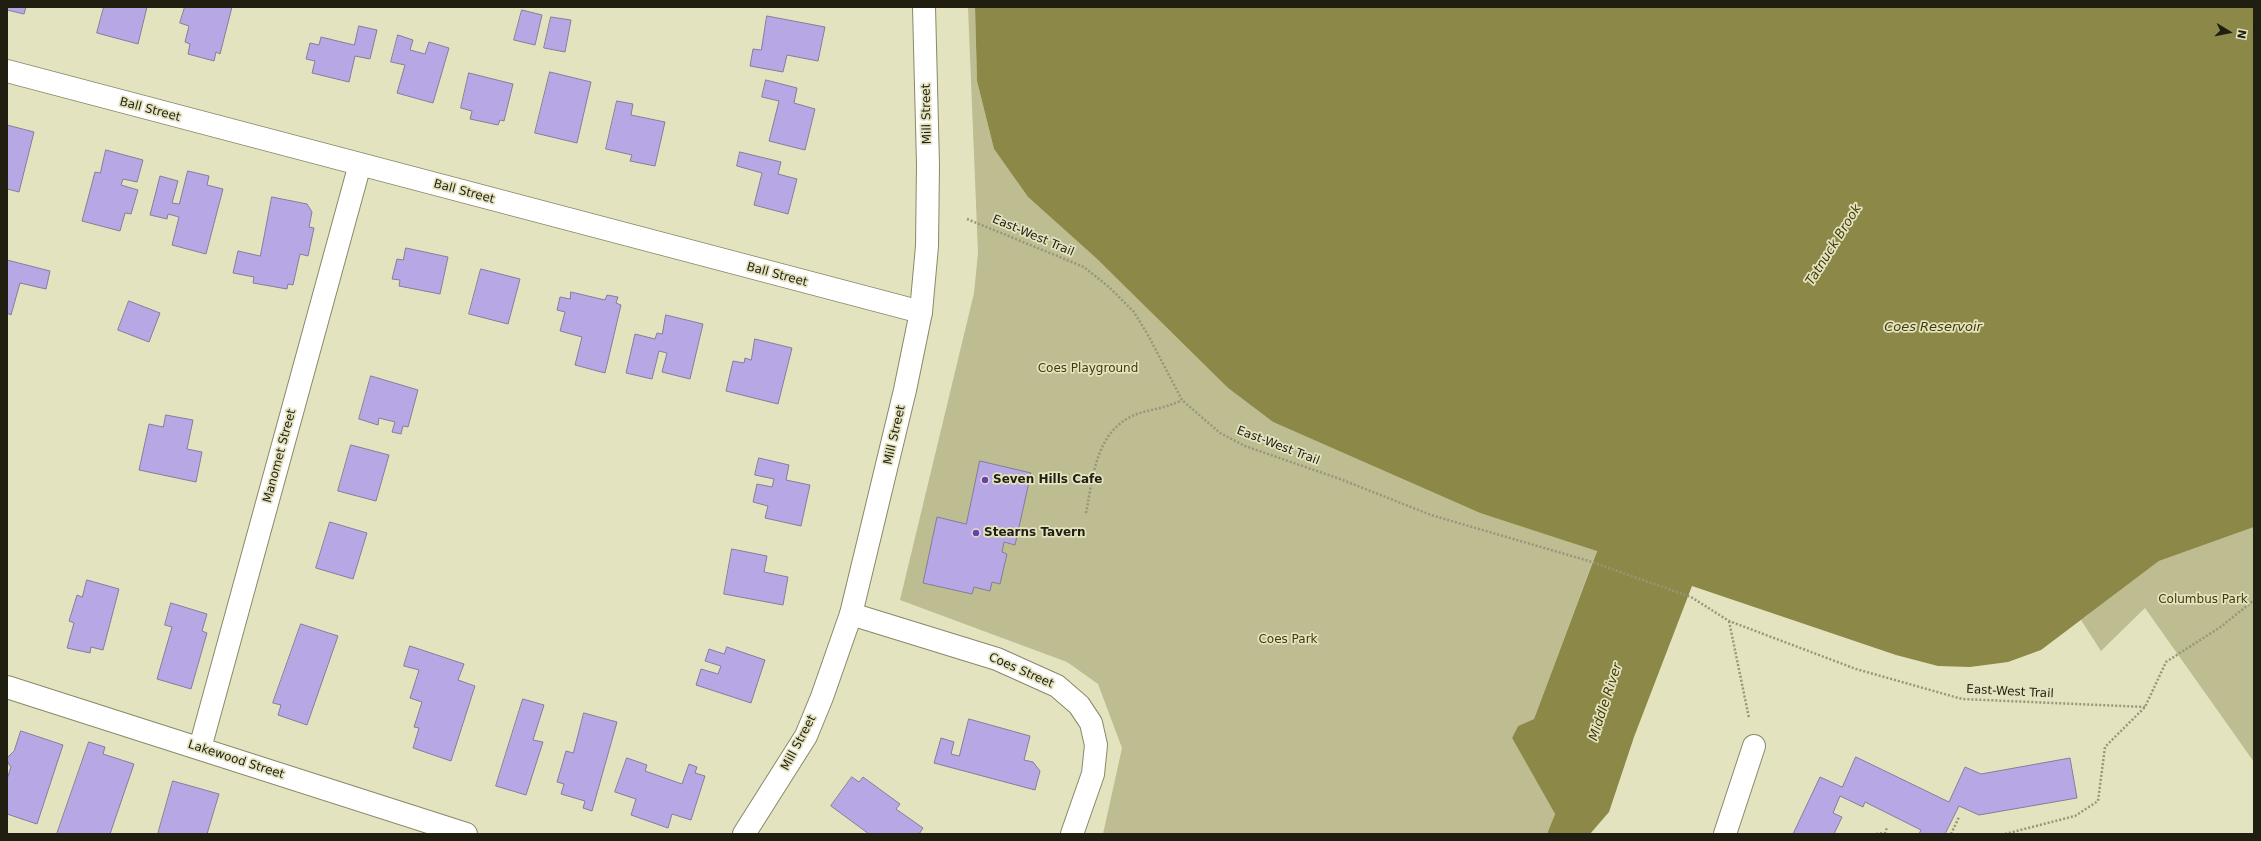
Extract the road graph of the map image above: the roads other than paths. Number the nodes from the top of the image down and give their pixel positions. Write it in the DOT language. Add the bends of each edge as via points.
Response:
graph roads {
  1 [pos="924,7"];
  2 [pos="7,71"];
  3 [pos="360,164"];
  4 [pos="921,312"];
  5 [pos="851,614"];
  6 [pos="7,686"];
  7 [pos="1754,746"];
  8 [pos="200,748"];
  9 [pos="466,834"];
  10 [pos="744,834"];
  11 [pos="1072,834"];
  12 [pos="1725,834"];
  1 -- 4 [label="street, Mill Street" via="927,246"];
  2 -- 3 [label="street, Ball Street"];
  3 -- 4 [label="street, Ball Street"];
  3 -- 8 [label="street, Manomet Street"];
  4 -- 5 [label="street, Mill Street" via="894,439"];
  5 -- 10 [label="street, Mill Street" via="806,736"];
  5 -- 11 [label="street, Coes Street" via="997,659 1057,686 1079,705 1091,723 1096,745 1093,774"];
  6 -- 8 [label="street, Lakewood Street"];
  7 -- 12 [label="street"];
  8 -- 9 [label="street, Lakewood Street"];
}
